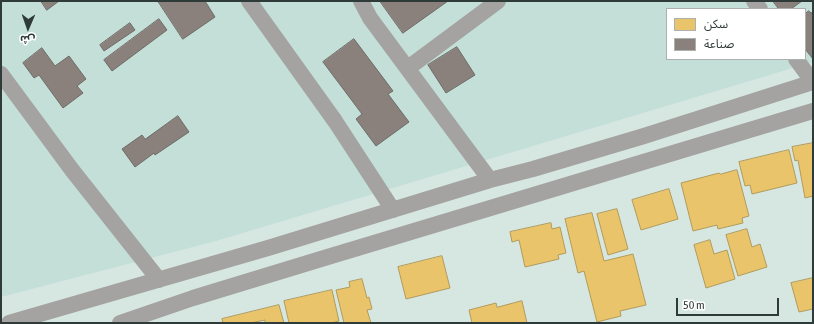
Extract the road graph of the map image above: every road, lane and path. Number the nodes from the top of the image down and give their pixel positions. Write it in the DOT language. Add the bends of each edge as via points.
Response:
graph roads {
  1 [pos="249,1"];
  2 [pos="361,1"];
  3 [pos="498,1"];
  4 [pos="797,60"];
  5 [pos="408,68"];
  6 [pos="1,74"];
  7 [pos="813,82"];
  8 [pos="811,113"];
  9 [pos="612,145"];
  10 [pos="627,167"];
  11 [pos="490,180"];
  12 [pos="393,210"];
  13 [pos="158,280"];
  14 [pos="128,322"];
  15 [pos="9,323"];
  1 -- 12 [label="street" via="335,121"];
  2 -- 5 [label="street" via="370,18"];
  3 -- 5 [label="street"];
  4 -- 7 [label="street"];
  5 -- 11 [label="street"];
  6 -- 13 [label="street"];
  7 -- 9 [label="street"];
  8 -- 10 [label="street"];
  9 -- 10 [label="street"];
  9 -- 11 [label="street"];
  10 -- 14 [label="street" via="193,298"];
  11 -- 12 [label="street"];
  12 -- 13 [label="street"];
  13 -- 15 [label="street"];
}
